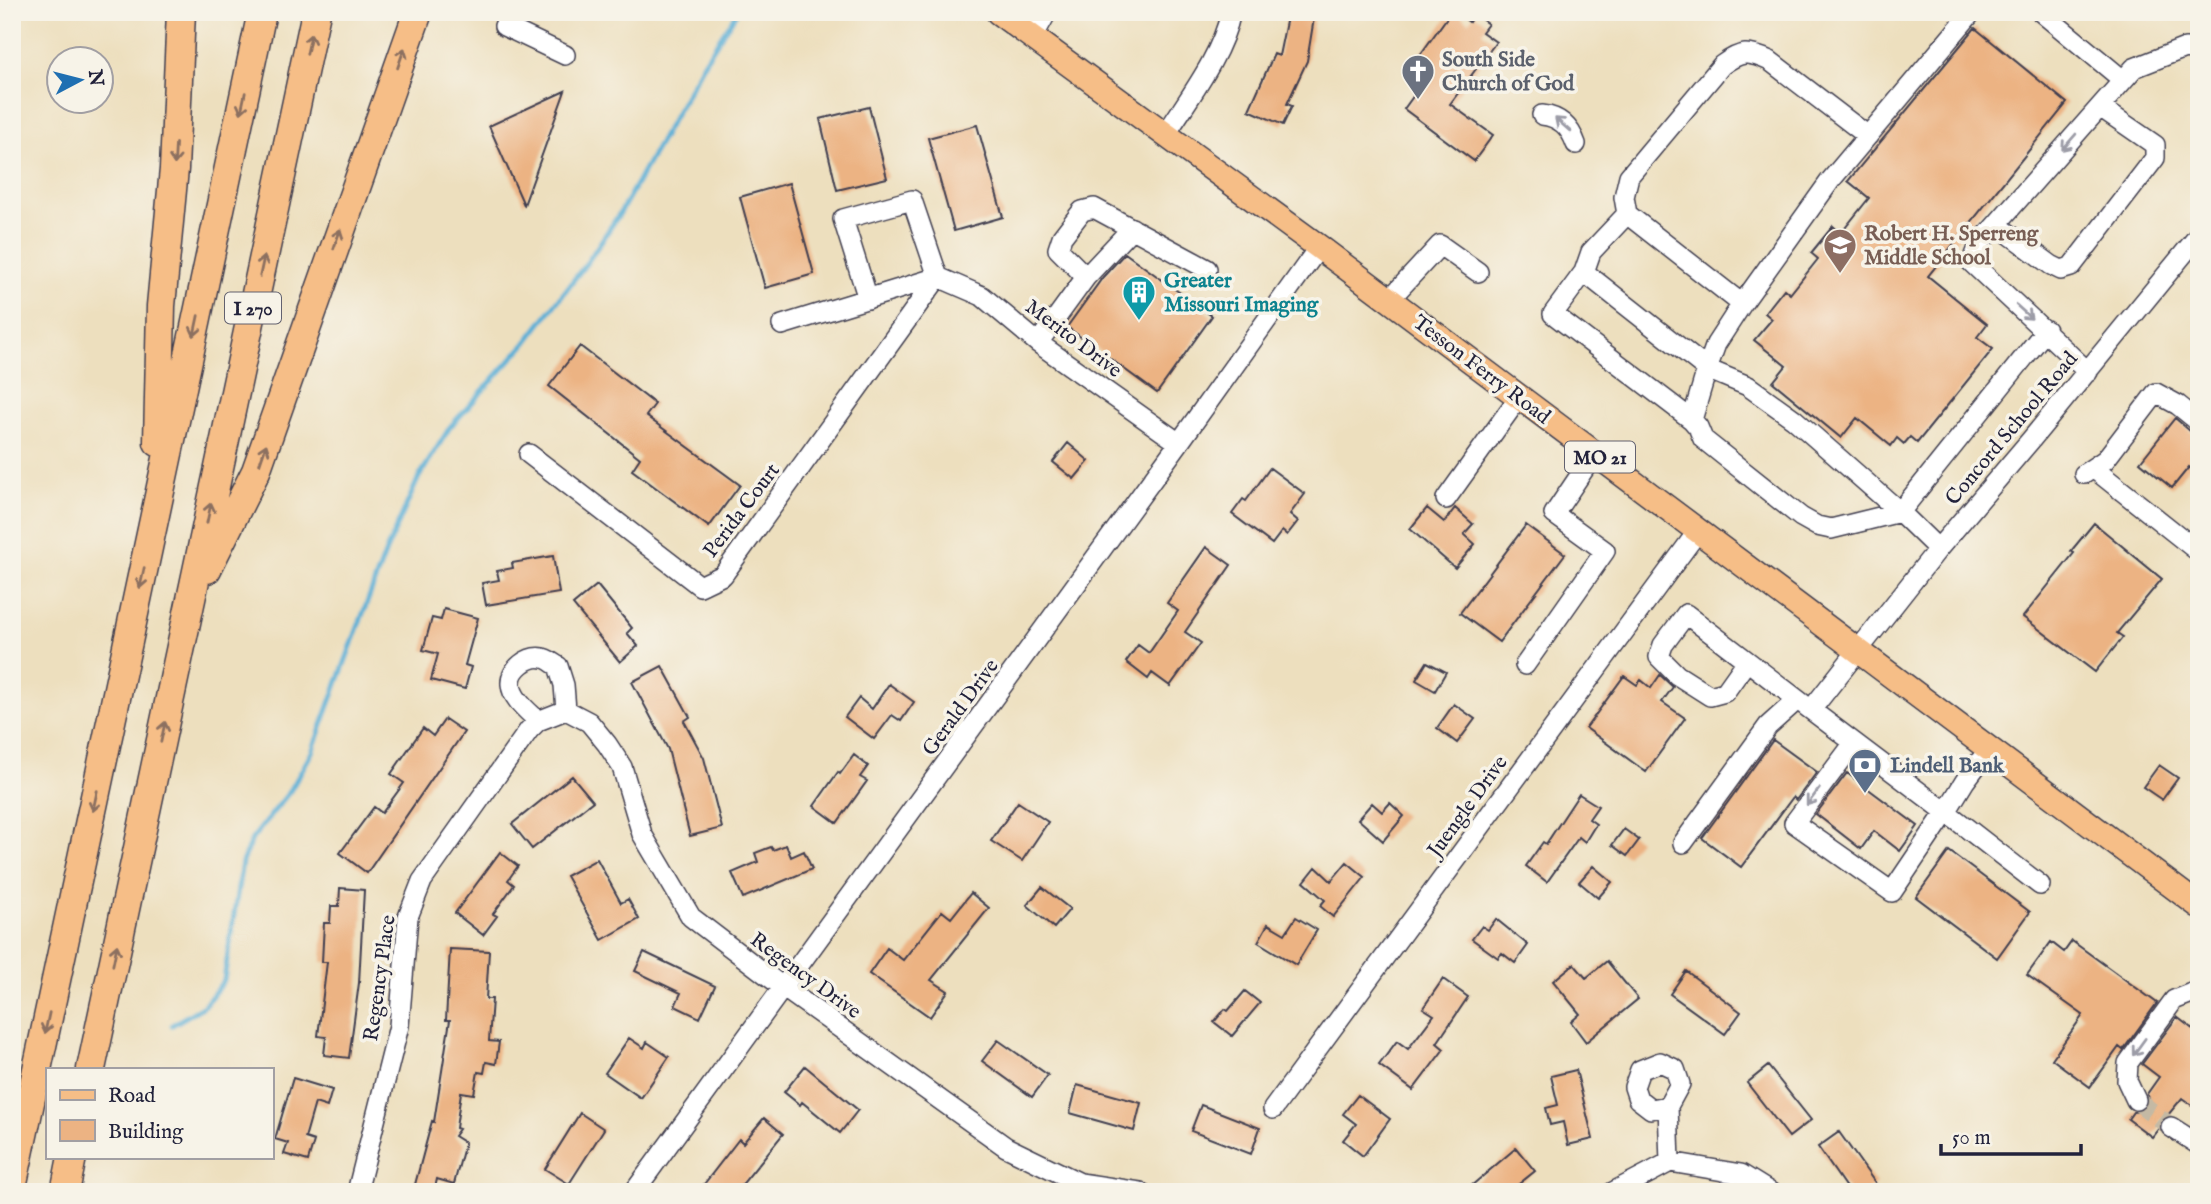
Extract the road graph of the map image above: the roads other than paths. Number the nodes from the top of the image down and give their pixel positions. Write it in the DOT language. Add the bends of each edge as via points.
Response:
graph roads {
  1 [pos="181,12"];
  2 [pos="262,12"];
  3 [pos="316,12"];
  4 [pos="418,12"];
  5 [pos="998,12"];
  6 [pos="1047,12"];
  7 [pos="1231,12"];
  8 [pos="1972,12"];
  9 [pos="2041,12"];
  10 [pos="504,26"];
  11 [pos="1033,37"];
  12 [pos="2199,50"];
  13 [pos="565,55"];
  14 [pos="2123,80"];
  15 [pos="2100,107"];
  16 [pos="1542,115"];
  17 [pos="1166,134"];
  18 [pos="1868,136"];
  19 [pos="1576,144"];
  20 [pos="1627,214"];
  21 [pos="1997,225"];
  22 [pos="1132,228"];
  23 [pos="2199,235"];
  24 [pos="1319,247"];
  25 [pos="1207,268"];
  26 [pos="1478,272"];
  27 [pos="1584,272"];
  28 [pos="939,277"];
  29 [pos="1086,277"];
  30 [pos="868,299"];
  31 [pos="1389,300"];
  32 [pos="1742,304"];
  33 [pos="782,325"];
  34 [pos="2046,330"];
  35 [pos="1038,343"];
  36 [pos="1707,369"];
  37 [pos="2088,372"];
  38 [pos="1519,397"];
  39 [pos="1692,420"];
  40 [pos="2199,422"];
  41 [pos="1180,443"];
  42 [pos="1595,453"];
  43 [pos="528,454"];
  44 [pos="1446,499"];
  45 [pos="156,512"];
  46 [pos="1900,512"];
  47 [pos="1698,531"];
  48 [pos="2199,544"];
  49 [pos="1938,549"];
  50 [pos="190,603"];
  51 [pos="1858,650"];
  52 [pos="1747,661"];
  53 [pos="1525,665"];
  54 [pos="1804,705"];
  55 [pos="566,710"];
  56 [pos="538,720"];
  57 [pos="1854,743"];
  58 [pos="1990,748"];
  59 [pos="1946,812"];
  60 [pos="1683,843"];
  61 [pos="2040,885"];
  62 [pos="2199,906"];
  63 [pos="784,988"];
  64 [pos="2199,990"];
  65 [pos="91,1068"];
  66 [pos="2136,1100"];
  67 [pos="1668,1106"];
  68 [pos="1273,1109"];
  69 [pos="2171,1127"];
  70 [pos="2197,1142"];
  71 [pos="72,1158"];
  72 [pos="1671,1163"];
  73 [pos="12,1187"];
  74 [pos="1079,1187"];
  75 [pos="65,1192"];
  76 [pos="357,1192"];
  77 [pos="634,1192"];
  78 [pos="1140,1192"];
  79 [pos="1613,1192"];
  80 [pos="1770,1192"];
  1 -- 45 [label="highway, one-way" via="174,169 161,306"];
  2 -- 45 [label="highway, I 270, one-way"];
  50 -- 3 [label="highway, I 270, one-way"];
  50 -- 4 [label="highway, one-way" via="256,471"];
  5 -- 11 [label="main road, Tesson Ferry Road / MO 21"];
  6 -- 11 [label="street"];
  7 -- 17 [label="street" via="1206,70"];
  8 -- 18 [label="street"];
  9 -- 14 [label="street"];
  10 -- 13 [label="street"];
  11 -- 17 [label="main road, Tesson Ferry Road / MO 21"];
  12 -- 14 [label="street" via="2185,48 2134,68"];
  14 -- 15 [label="street"];
  15 -- 21 [label="street, one-way"];
  15 -- 21 [label="street" via="2155,145 2155,158 2071,267 2061,270 2050,265"];
  19 -- 16 [label="street, one-way" via="1563,122"];
  17 -- 24 [label="main road, Tesson Ferry Road / MO 21"];
  18 -- 20 [label="street" via="1770,61 1754,54 1736,55 1722,65 1629,176 1624,197"];
  18 -- 32 [label="street"];
  20 -- 27 [label="street" via="1591,252"];
  20 -- 32 [label="street"];
  21 -- 34 [label="street, one-way" via="1980,243 1972,263"];
  22 -- 25 [label="street"];
  22 -- 29 [label="street"];
  22 -- 29 [label="street" via="1094,208 1082,211 1058,249"];
  23 -- 37 [label="street, Concord School Road"];
  24 -- 31 [label="main road, Tesson Ferry Road / MO 21"];
  24 -- 41 [label="street, Gerald Drive"];
  26 -- 31 [label="street" via="1440,245"];
  27 -- 36 [label="street"];
  27 -- 39 [label="street" via="1553,314"];
  28 -- 30 [label="street"];
  28 -- 30 [label="street" via="912,200 843,219"];
  28 -- 35 [label="street, Merito Drive" via="982,296"];
  28 -- 43 [label="street, Perida Court" via="723,575 700,586"];
  29 -- 35 [label="street"];
  30 -- 33 [label="street"];
  31 -- 38 [label="main road, Tesson Ferry Road / MO 21"];
  32 -- 36 [label="street" via="1716,344"];
  34 -- 37 [label="street"];
  34 -- 46 [label="street"];
  35 -- 41 [label="street, Merito Drive"];
  36 -- 39 [label="street"];
  36 -- 46 [label="street" via="1748,386 1794,419"];
  37 -- 49 [label="street, Concord School Road"];
  38 -- 42 [label="main road, Tesson Ferry Road / MO 21"];
  38 -- 44 [label="street"];
  39 -- 46 [label="street" via="1703,439 1817,526 1831,529"];
  40 -- 48 [label="street" via="2156,393 2105,460 2088,471 2195,549"];
  41 -- 63 [label="street, Gerald Drive"];
  42 -- 47 [label="main road, Tesson Ferry Road / MO 21"];
  42 -- 53 [label="street" via="1554,514 1605,551"];
  45 -- 73 [label="highway, I 270, one-way"];
  46 -- 49 [label="street"];
  47 -- 51 [label="main road, Tesson Ferry Road / MO 21"];
  47 -- 68 [label="street, Juengle Drive"];
  49 -- 51 [label="street, Concord School Road"];
  65 -- 50 [label="highway, I 270, one-way"];
  51 -- 54 [label="street, Concord School Road"];
  51 -- 58 [label="main road, Tesson Ferry Road / MO 21"];
  52 -- 52 [label="street" via="1686,614 1659,656 1677,675 1710,695 1725,692"];
  52 -- 54 [label="street"];
  54 -- 57 [label="street"];
  54 -- 60 [label="street, Concord School Road" via="1768,726"];
  55 -- 56 [label="street"];
  55 -- 56 [label="street" via="558,666 543,658 527,660 516,669 511,683 517,699"];
  55 -- 63 [label="street, Regency Drive" via="589,722 622,766 642,834 691,917"];
  56 -- 76 [label="street, Regency Place" via="422,881 408,917 399,1026"];
  57 -- 59 [label="street"];
  57 -- 59 [label="street, one-way" via="1794,822 1892,892"];
  58 -- 59 [label="street"];
  58 -- 62 [label="main road, Tesson Ferry Road / MO 21"];
  59 -- 61 [label="street"];
  63 -- 74 [label="street, Regency Drive" via="1006,1147"];
  63 -- 77 [label="street, Gerald Drive"];
  64 -- 66 [label="street, one-way" via="2174,1000 2128,1063 2127,1081"];
  67 -- 72 [label="street"];
  69 -- 70 [label="street"];
  71 -- 75 [label="highway"];
  72 -- 79 [label="street"];
  72 -- 80 [label="street" via="1741,1174"];
  74 -- 78 [label="street, Regency Drive"];
}
